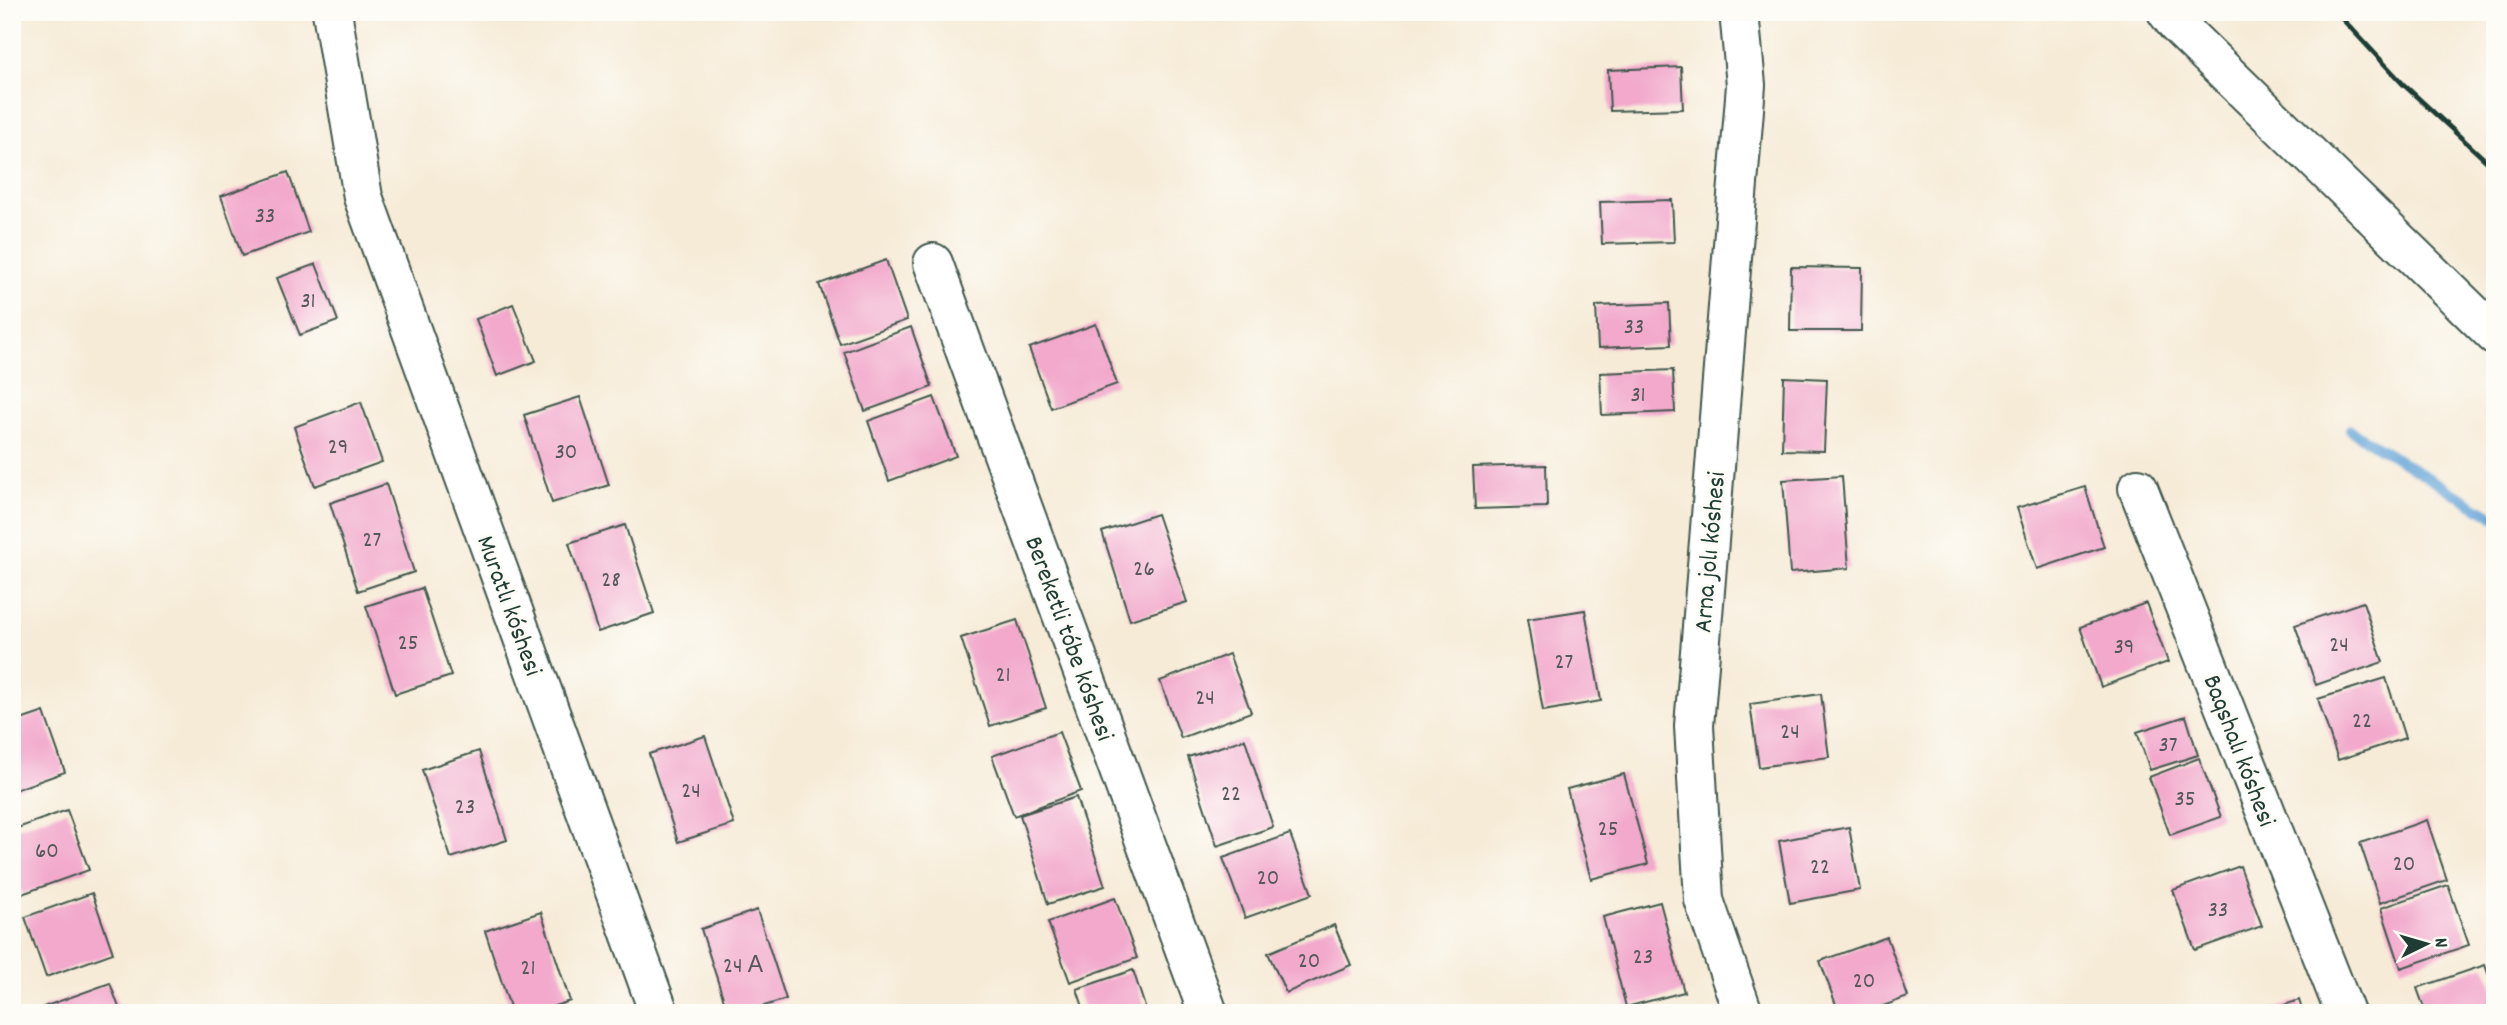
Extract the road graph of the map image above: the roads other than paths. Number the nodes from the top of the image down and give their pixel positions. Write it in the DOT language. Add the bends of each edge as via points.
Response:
graph roads {
  1 [pos="332,12"];
  2 [pos="1739,12"];
  3 [pos="2167,12"];
  4 [pos="933,262"];
  5 [pos="2495,335"];
  6 [pos="2138,488"];
  7 [pos="659,1013"];
  8 [pos="1208,1013"];
  9 [pos="1743,1013"];
  10 [pos="2345,1013"];
  1 -- 7 [label="street, Muratlı kóshesi" via="363,197"];
  2 -- 9 [label="street, Arna jolı kóshesi" via="1746,85 1694,726 1704,900"];
  3 -- 5 [label="street"];
  4 -- 8 [label="street, Bereketli tóbe kóshesi"];
  6 -- 10 [label="street, Baqshalı kóshesi"];
}
